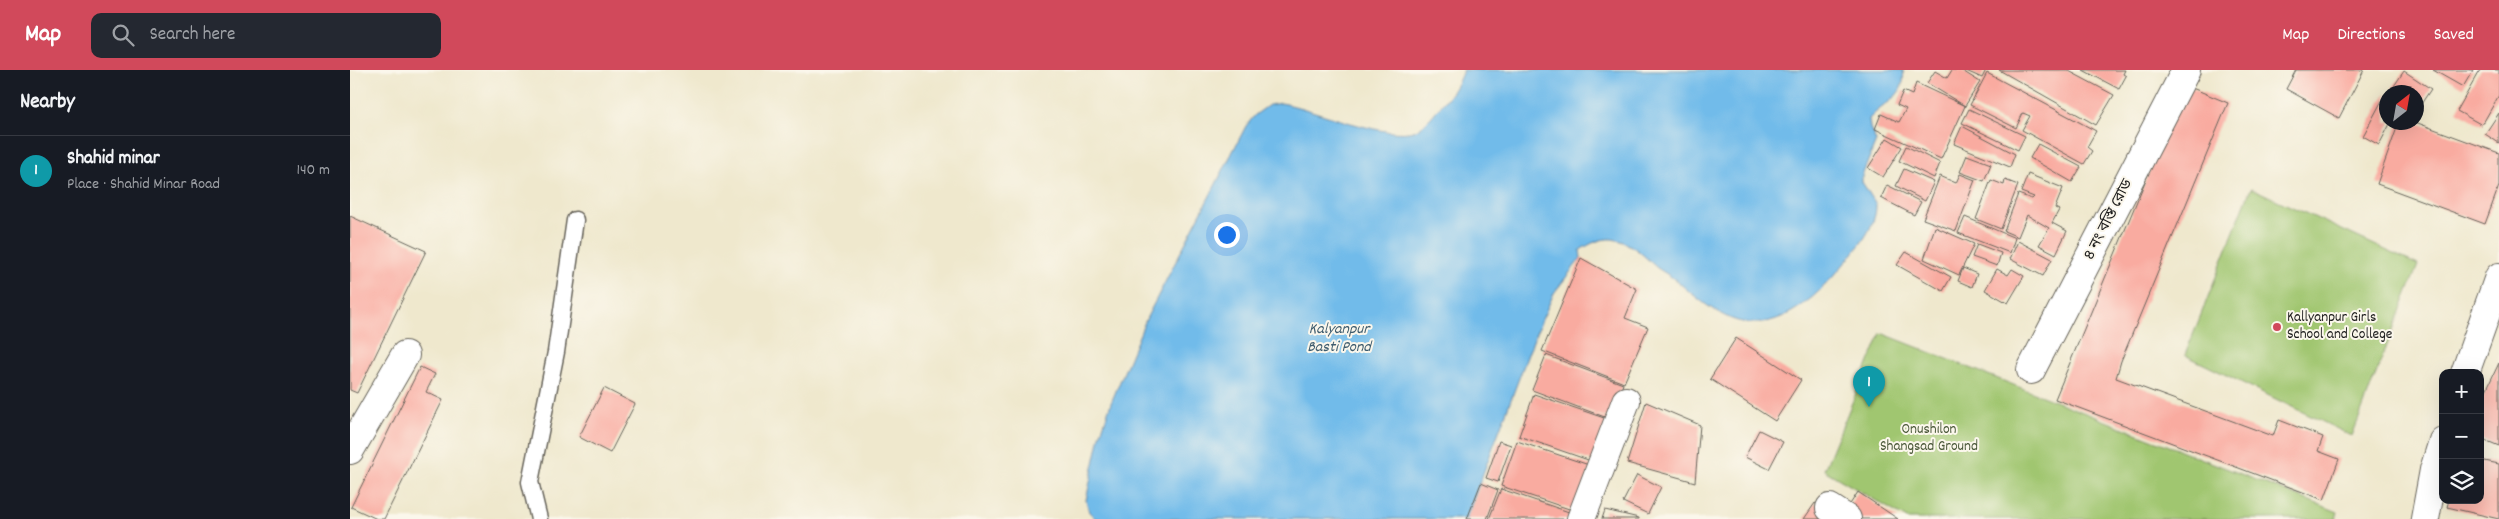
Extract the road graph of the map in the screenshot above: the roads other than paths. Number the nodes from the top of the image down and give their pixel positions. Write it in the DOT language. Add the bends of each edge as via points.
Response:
graph roads {
  1 [pos="2186,70"];
  2 [pos="574,220"];
  3 [pos="2499,277"];
  4 [pos="2492,317"];
  5 [pos="405,355"];
  6 [pos="2467,369"];
  7 [pos="2031,370"];
  8 [pos="1626,401"];
  9 [pos="350,450"];
  10 [pos="2439,454"];
  11 [pos="539,519"];
  12 [pos="1581,519"];
  13 [pos="2425,519"];
  1 -- 7 [label="street, ৪ নং বস্তি রোড"];
  2 -- 11 [label="lane" via="556,352 530,482"];
  3 -- 4 [label="street"];
  4 -- 6 [label="street"];
  5 -- 9 [label="street"];
  8 -- 12 [label="street"];
  10 -- 13 [label="street"];
}
